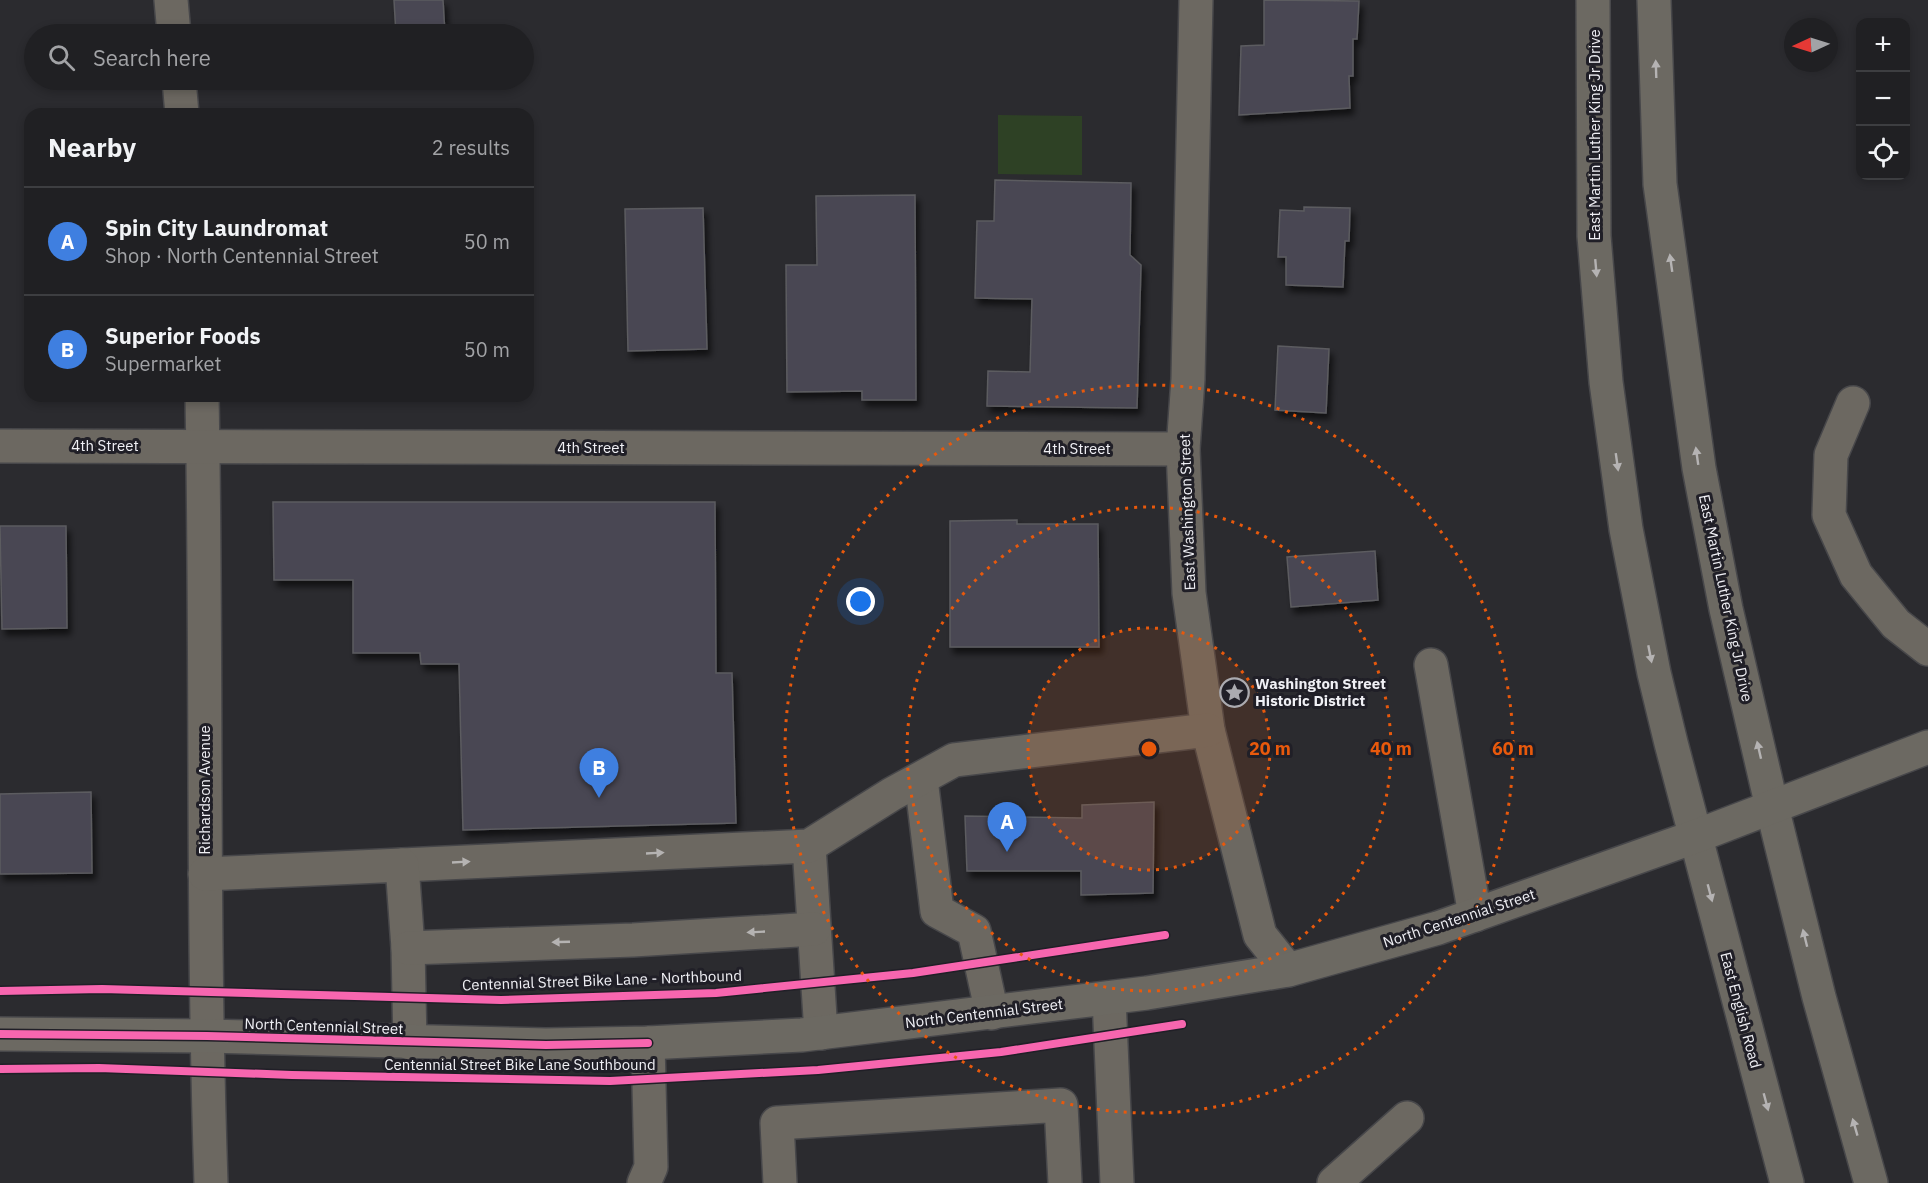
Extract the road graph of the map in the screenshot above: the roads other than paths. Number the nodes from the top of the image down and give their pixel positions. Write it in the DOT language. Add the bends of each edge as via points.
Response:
graph roads {
  1 [pos="171,0"];
  2 [pos="1196,0"];
  3 [pos="1593,0"];
  4 [pos="1654,0"];
  5 [pos="173,24"];
  6 [pos="180,90"];
  7 [pos="181,108"];
  8 [pos="202,402"];
  9 [pos="1853,403"];
  10 [pos="203,445"];
  11 [pos="0,446"];
  12 [pos="1183,448"];
  13 [pos="1928,650"];
  14 [pos="1431,665"];
  15 [pos="1208,730"];
  16 [pos="1928,747"];
  17 [pos="921,779"];
  18 [pos="1772,807"];
  19 [pos="1694,837"];
  20 [pos="809,846"];
  21 [pos="402,865"];
  22 [pos="205,874"];
  23 [pos="1475,915"];
  24 [pos="814,928"];
  25 [pos="408,948"];
  26 [pos="1288,970"];
  27 [pos="1109,998"];
  28 [pos="992,1012"];
  29 [pos="821,1033"];
  30 [pos="0,1034"];
  31 [pos="207,1036"];
  32 [pos="410,1043"];
  33 [pos="648,1043"];
  34 [pos="1407,1118"];
  35 [pos="211,1183"];
  36 [pos="644,1183"];
  37 [pos="780,1183"];
  38 [pos="1065,1183"];
  39 [pos="1117,1183"];
  40 [pos="1334,1183"];
  41 [pos="1787,1183"];
  42 [pos="1871,1183"];
  1 -- 5 [label="street"];
  2 -- 12 [label="street, East Washington Street"];
  3 -- 19 [label="main road, East Martin Luther King Jr Drive, one-way" via="1594,236 1606,382 1626,529 1654,673"];
  18 -- 4 [label="main road, East Martin Luther King Jr Drive, one-way" via="1726,609 1699,468 1660,184"];
  6 -- 7 [label="street"];
  8 -- 10 [label="street, Richardson Avenue"];
  9 -- 13 [label="street" via="1831,455 1829,515 1856,575 1896,624"];
  10 -- 11 [label="street, 4th Street"];
  10 -- 12 [label="street, 4th Street"];
  10 -- 22 [label="street, Richardson Avenue"];
  12 -- 15 [label="street, East Washington Street" via="1189,593"];
  14 -- 23 [label="street"];
  15 -- 17 [label="street" via="954,760"];
  15 -- 26 [label="street, East Washington Street" via="1260,935"];
  16 -- 18 [label="main road, North Centennial Street"];
  17 -- 20 [label="street"];
  17 -- 28 [label="street" via="937,911 974,930"];
  18 -- 19 [label="main road, North Centennial Street"];
  42 -- 18 [label="main road, East Martin Luther King Jr Drive, one-way"];
  19 -- 23 [label="main road, North Centennial Street"];
  19 -- 41 [label="main road, East English Road, one-way"];
  21 -- 20 [label="street, one-way"];
  20 -- 24 [label="street"];
  21 -- 22 [label="street"];
  21 -- 25 [label="street"];
  22 -- 31 [label="street, Richardson Avenue"];
  23 -- 26 [label="main road, North Centennial Street"];
  24 -- 25 [label="street, one-way" via="633,940"];
  24 -- 29 [label="street"];
  25 -- 32 [label="street"];
  26 -- 27 [label="main road, North Centennial Street"];
  27 -- 28 [label="main road, North Centennial Street"];
  27 -- 39 [label="street"];
  28 -- 29 [label="main road, North Centennial Street"];
  29 -- 33 [label="main road, North Centennial Street"];
  30 -- 31 [label="main road, North Centennial Street"];
  31 -- 32 [label="main road, North Centennial Street"];
  31 -- 35 [label="street, Richardson Avenue"];
  32 -- 33 [label="main road, North Centennial Street"];
  33 -- 36 [label="street" via="651,1167"];
  34 -- 40 [label="street"];
  37 -- 38 [label="street" via="777,1123 1061,1105"];
}
